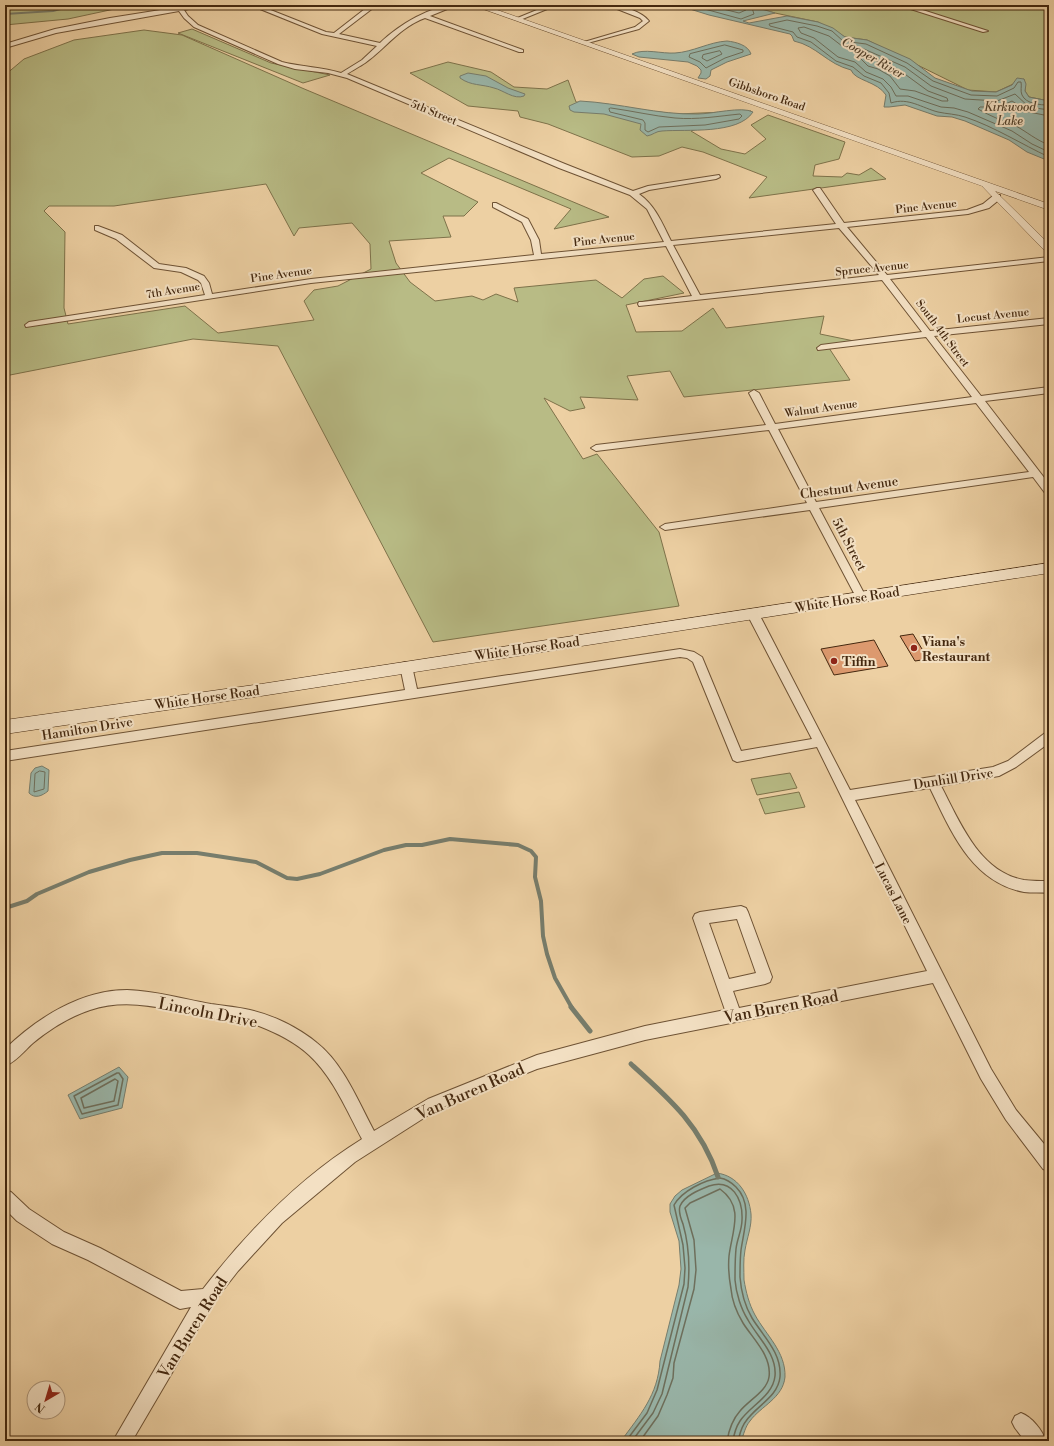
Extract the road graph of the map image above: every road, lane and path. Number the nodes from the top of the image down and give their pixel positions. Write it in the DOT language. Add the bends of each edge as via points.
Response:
graph roads {
  1 [pos="204,5"];
  2 [pos="253,5"];
  3 [pos="374,5"];
  4 [pos="454,5"];
  5 [pos="476,5"];
  6 [pos="554,5"];
  7 [pos="610,5"];
  8 [pos="901,5"];
  9 [pos="181,9"];
  10 [pos="425,16"];
  11 [pos="518,19"];
  12 [pos="985,31"];
  13 [pos="335,35"];
  14 [pos="586,44"];
  15 [pos="382,45"];
  16 [pos="5,46"];
  17 [pos="521,51"];
  18 [pos="341,75"];
  19 [pos="716,177"];
  20 [pos="984,184"];
  21 [pos="817,190"];
  22 [pos="633,193"];
  23 [pos="997,197"];
  24 [pos="496,205"];
  25 [pos="1049,207"];
  26 [pos="842,226"];
  27 [pos="98,228"];
  28 [pos="668,243"];
  29 [pos="1049,250"];
  30 [pos="538,257"];
  31 [pos="1049,259"];
  32 [pos="885,277"];
  33 [pos="209,296"];
  34 [pos="697,298"];
  35 [pos="642,304"];
  36 [pos="1049,321"];
  37 [pos="29,325"];
  38 [pos="928,334"];
  39 [pos="821,348"];
  40 [pos="1049,390"];
  41 [pos="754,393"];
  42 [pos="978,398"];
  43 [pos="772,427"];
  44 [pos="596,448"];
  45 [pos="1036,474"];
  46 [pos="1049,491"];
  47 [pos="813,505"];
  48 [pos="665,527"];
  49 [pos="1049,568"];
  50 [pos="861,597"];
  51 [pos="753,614"];
  52 [pos="406,666"];
  53 [pos="412,694"];
  54 [pos="5,727"];
  55 [pos="1049,736"];
  56 [pos="820,742"];
  57 [pos="5,756"];
  58 [pos="934,782"];
  59 [pos="846,796"];
  60 [pos="1049,887"];
  61 [pos="936,976"];
  62 [pos="724,987"];
  63 [pos="734,1015"];
  64 [pos="5,1059"];
  65 [pos="371,1141"];
  66 [pos="1049,1163"];
  67 [pos="5,1198"];
  68 [pos="207,1297"];
  69 [pos="1021,1422"];
  70 [pos="122,1441"];
  71 [pos="1037,1441"];
  1 -- 9 [label="street"];
  2 -- 13 [label="street"];
  3 -- 13 [label="street"];
  4 -- 10 [label="street"];
  5 -- 11 [label="street, Gibbsboro Road"];
  6 -- 11 [label="street"];
  7 -- 14 [label="street" via="642,17 646,21 637,28"];
  8 -- 12 [label="street"];
  9 -- 16 [label="street" via="55,31"];
  9 -- 18 [label="street, 5th Street" via="196,26 280,63"];
  10 -- 15 [label="street" via="403,26"];
  10 -- 17 [label="street"];
  11 -- 14 [label="street, Gibbsboro Road"];
  13 -- 15 [label="street"];
  14 -- 20 [label="street, Gibbsboro Road"];
  15 -- 18 [label="street" via="364,61"];
  18 -- 22 [label="street, 5th Street"];
  19 -- 22 [label="street" via="648,188"];
  20 -- 23 [label="street"];
  20 -- 25 [label="street, Gibbsboro Road"];
  21 -- 26 [label="street, South 4th Street"];
  22 -- 28 [label="street, 5th Street" via="650,208"];
  23 -- 26 [label="street, Pine Avenue" via="986,206 968,212"];
  23 -- 29 [label="street"];
  24 -- 30 [label="street" via="525,221 535,240"];
  26 -- 28 [label="street, Pine Avenue"];
  26 -- 32 [label="street, South 4th Street"];
  27 -- 33 [label="street, 7th Avenue" via="118,237 150,263 183,270 201,278"];
  28 -- 30 [label="street, Pine Avenue"];
  28 -- 34 [label="street, 5th Street"];
  30 -- 33 [label="street, Pine Avenue" via="311,281"];
  31 -- 32 [label="street, Spruce Avenue"];
  32 -- 34 [label="street, Spruce Avenue"];
  32 -- 38 [label="street, South 4th Street"];
  33 -- 37 [label="street, 7th Avenue"];
  34 -- 35 [label="street, Spruce Avenue"];
  36 -- 38 [label="street, Locust Avenue"];
  38 -- 39 [label="street, Locust Avenue"];
  38 -- 42 [label="street, South 4th Street"];
  40 -- 42 [label="street, Walnut Avenue"];
  41 -- 43 [label="street, 5th Street"];
  42 -- 43 [label="street, Walnut Avenue"];
  42 -- 45 [label="street, South 4th Street"];
  43 -- 44 [label="street, Walnut Avenue"];
  43 -- 47 [label="street, 5th Street"];
  45 -- 46 [label="street, South 4th Street"];
  45 -- 47 [label="street, Chestnut Avenue"];
  47 -- 48 [label="street, Chestnut Avenue"];
  47 -- 50 [label="street, 5th Street"];
  49 -- 50 [label="main road, White Horse Road"];
  50 -- 51 [label="main road, White Horse Road"];
  51 -- 52 [label="main road, White Horse Road"];
  51 -- 56 [label="street, Lucas Lane"];
  52 -- 53 [label="street"];
  52 -- 54 [label="main road, White Horse Road"];
  53 -- 56 [label="street, Hamilton Drive" via="680,653 698,660 737,757"];
  53 -- 57 [label="street, Hamilton Drive"];
  55 -- 58 [label="street, Dunhill Drive" via="1003,769"];
  56 -- 59 [label="street, Lucas Lane"];
  58 -- 59 [label="street, Dunhill Drive"];
  58 -- 60 [label="street" via="969,851 987,870 1023,886"];
  59 -- 61 [label="street, Lucas Lane"];
  61 -- 63 [label="street, Van Buren Road"];
  61 -- 66 [label="street, Lucas Lane" via="986,1074 1011,1115"];
  62 -- 62 [label="street" via="700,918 741,912 765,977"];
  62 -- 63 [label="street"];
  63 -- 65 [label="street, Van Buren Road" via="645,1033 537,1062 433,1104"];
  64 -- 65 [label="street, Lincoln Drive" via="30,1035 57,1016 81,1005 106,999 129,997 255,1018 302,1040 318,1053 333,1073"];
  65 -- 68 [label="street, Van Buren Road" via="349,1156 276,1217"];
  67 -- 68 [label="street" via="22,1215 58,1238 94,1254 180,1300"];
  68 -- 70 [label="street, Van Buren Road"];
  69 -- 71 [label="street"];
}
